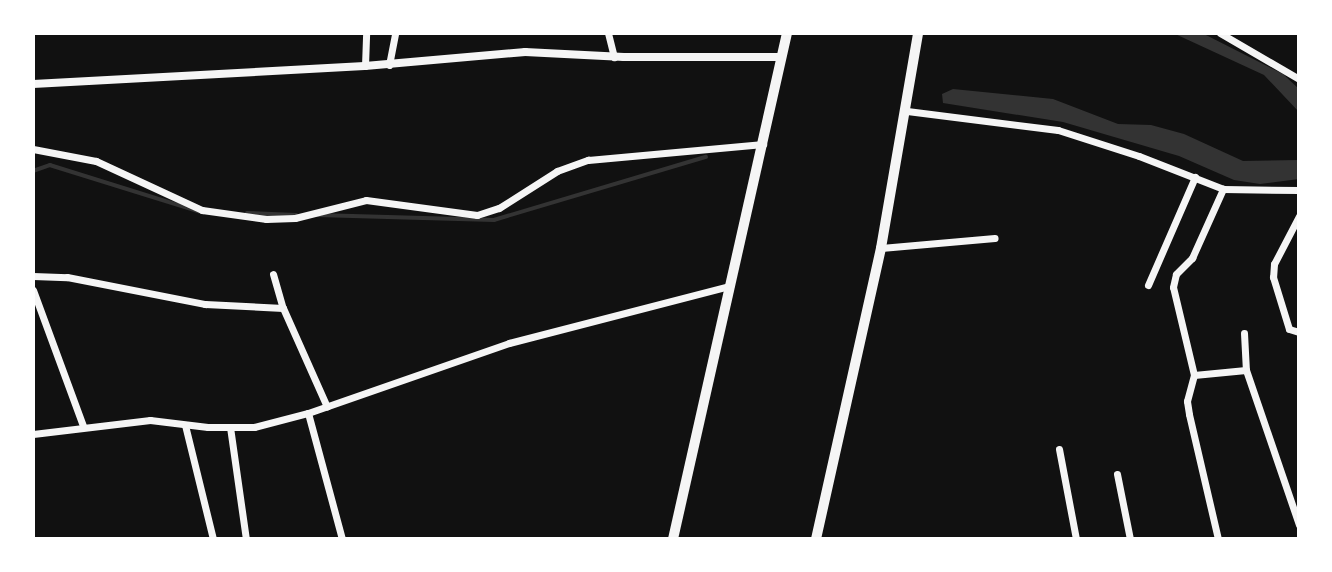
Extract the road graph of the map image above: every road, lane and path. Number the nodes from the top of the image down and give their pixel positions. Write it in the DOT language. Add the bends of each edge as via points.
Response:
graph roads {
  1 [pos="366,33"];
  2 [pos="395,33"];
  3 [pos="608,33"];
  4 [pos="786,33"];
  5 [pos="918,33"];
  6 [pos="1220,33"];
  7 [pos="614,57"];
  8 [pos="781,57"];
  9 [pos="389,65"];
  10 [pos="365,66"];
  11 [pos="1299,79"];
  12 [pos="33,84"];
  13 [pos="908,111"];
  14 [pos="763,144"];
  15 [pos="33,149"];
  16 [pos="1195,177"];
  17 [pos="1223,189"];
  18 [pos="1299,190"];
  19 [pos="1299,216"];
  20 [pos="995,238"];
  21 [pos="881,248"];
  22 [pos="273,274"];
  23 [pos="33,276"];
  24 [pos="1148,285"];
  25 [pos="730,286"];
  26 [pos="33,290"];
  27 [pos="283,308"];
  28 [pos="36,310"];
  29 [pos="1299,332"];
  30 [pos="1244,333"];
  31 [pos="1246,370"];
  32 [pos="1194,375"];
  33 [pos="327,407"];
  34 [pos="307,414"];
  35 [pos="185,425"];
  36 [pos="83,426"];
  37 [pos="230,427"];
  38 [pos="33,433"];
  39 [pos="1059,449"];
  40 [pos="1117,474"];
  41 [pos="1299,525"];
  42 [pos="213,539"];
  43 [pos="246,539"];
  44 [pos="342,539"];
  45 [pos="673,539"];
  46 [pos="816,539"];
  47 [pos="1076,539"];
  48 [pos="1130,539"];
  49 [pos="1218,539"];
  1 -- 10 [label="street"];
  2 -- 9 [label="street"];
  3 -- 7 [label="street"];
  4 -- 8 [label="highway"];
  5 -- 13 [label="highway"];
  6 -- 11 [label="street"];
  7 -- 8 [label="street"];
  7 -- 9 [label="street" via="525,52"];
  8 -- 14 [label="highway"];
  9 -- 10 [label="street"];
  10 -- 12 [label="street"];
  13 -- 16 [label="street" via="1058,130"];
  13 -- 21 [label="highway"];
  14 -- 15 [label="street" via="588,160 557,171 499,208 477,215 366,201 295,218 266,219 202,210 96,161"];
  14 -- 25 [label="highway"];
  16 -- 17 [label="street"];
  16 -- 24 [label="street"];
  17 -- 18 [label="street"];
  17 -- 32 [label="street" via="1192,258 1176,274 1173,287"];
  19 -- 29 [label="street" via="1274,264 1273,277 1289,329"];
  20 -- 21 [label="street"];
  21 -- 46 [label="highway"];
  22 -- 27 [label="street"];
  23 -- 27 [label="street" via="67,277 205,304"];
  25 -- 33 [label="street" via="509,343"];
  25 -- 45 [label="highway"];
  26 -- 28 [label="street"];
  27 -- 33 [label="street"];
  28 -- 36 [label="street"];
  30 -- 31 [label="street"];
  31 -- 32 [label="street"];
  31 -- 41 [label="street"];
  32 -- 49 [label="street" via="1187,401"];
  33 -- 34 [label="street"];
  34 -- 37 [label="street" via="254,427"];
  34 -- 44 [label="street"];
  35 -- 36 [label="street" via="150,420"];
  35 -- 37 [label="street"];
  35 -- 42 [label="street"];
  36 -- 38 [label="street"];
  37 -- 43 [label="street"];
  39 -- 47 [label="street"];
  40 -- 48 [label="street"];
}
